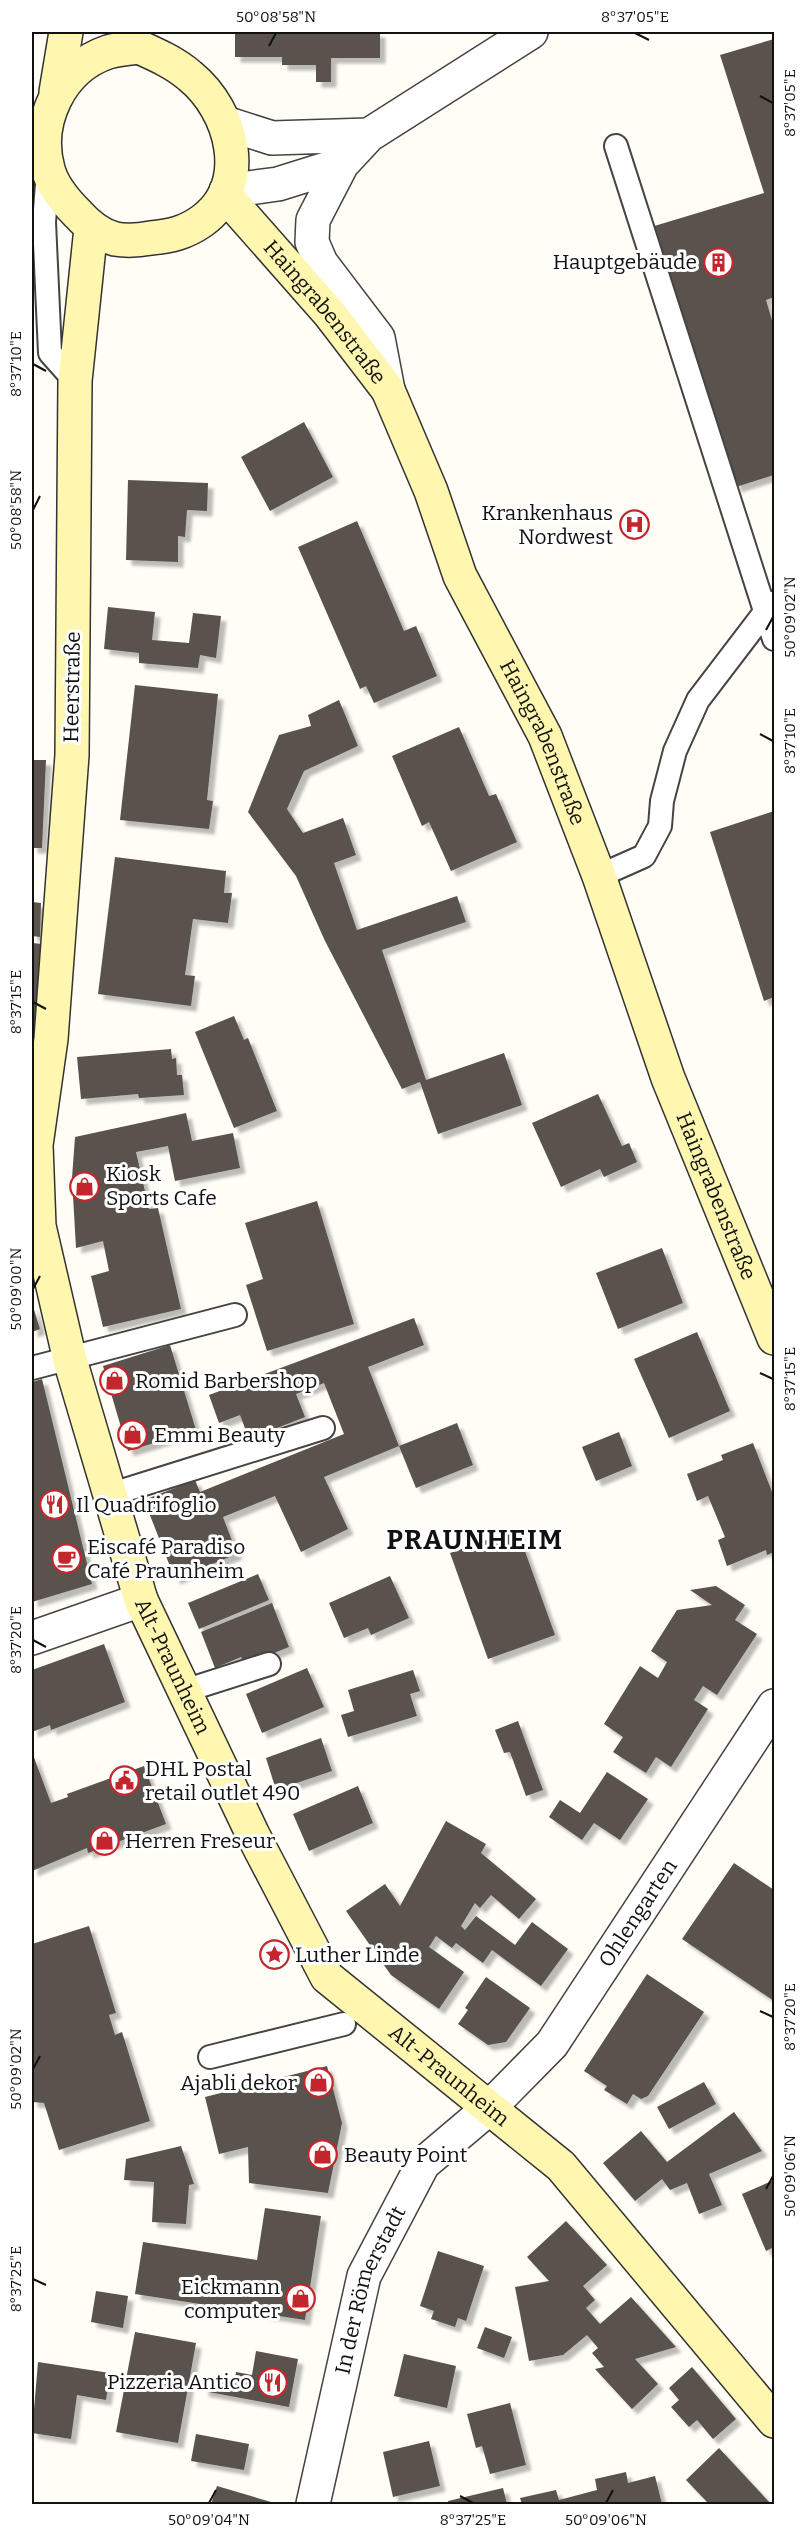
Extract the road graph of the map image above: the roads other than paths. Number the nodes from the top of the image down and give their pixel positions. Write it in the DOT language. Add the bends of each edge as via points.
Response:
graph roads {
  1 [pos="66,32"];
  2 [pos="531,32"];
  3 [pos="134,39"];
  4 [pos="57,93"];
  5 [pos="225,123"];
  6 [pos="37,134"];
  7 [pos="369,135"];
  8 [pos="616,147"];
  9 [pos="342,164"];
  10 [pos="48,171"];
  11 [pos="226,193"];
  12 [pos="91,228"];
  13 [pos="75,381"];
  14 [pos="388,390"];
  15 [pos="770,605"];
  16 [pos="774,639"];
  17 [pos="599,876"];
  18 [pos="34,1144"];
  19 [pos="235,1316"];
  20 [pos="774,1338"];
  21 [pos="70,1360"];
  22 [pos="32,1368"];
  23 [pos="323,1428"];
  24 [pos="109,1495"];
  25 [pos="141,1600"];
  26 [pos="32,1638"];
  27 [pos="269,1664"];
  28 [pos="184,1691"];
  29 [pos="774,1706"];
  30 [pos="344,2024"];
  31 [pos="210,2057"];
  32 [pos="488,2109"];
  33 [pos="774,2421"];
  34 [pos="313,2505"];
  1 -- 4 [label="main road"];
  2 -- 7 [label="street"];
  3 -- 4 [label="main road" via="80,68"];
  3 -- 5 [label="main road" via="192,77"];
  4 -- 6 [label="main road"];
  5 -- 7 [label="street" via="272,138"];
  5 -- 11 [label="main road" via="233,168"];
  6 -- 10 [label="main road"];
  7 -- 9 [label="street"];
  8 -- 15 [label="lane"];
  9 -- 11 [label="street" via="278,184"];
  9 -- 14 [label="street" via="313,220 312,242 321,263 378,338"];
  10 -- 12 [label="main road" via="68,204"];
  10 -- 13 [label="lane" via="44,222 50,353"];
  11 -- 12 [label="main road" via="204,219 172,236 114,239"];
  11 -- 14 [label="main road, Haingrabenstraße" via="329,313"];
  12 -- 13 [label="main road, Heerstraße"];
  13 -- 18 [label="main road, Heerstraße" via="72,755 51,1039"];
  14 -- 17 [label="main road, Haingrabenstraße" via="431,491 460,576 545,736"];
  15 -- 16 [label="lane"];
  15 -- 17 [label="lane" via="698,700 675,752 662,801 660,826 644,856"];
  17 -- 20 [label="main road, Haingrabenstraße" via="668,1078"];
  18 -- 21 [label="main road, Alt-Praunheim" via="39,1226"];
  19 -- 21 [label="lane"];
  21 -- 22 [label="lane"];
  21 -- 24 [label="main road, Alt-Praunheim"];
  23 -- 24 [label="lane"];
  24 -- 25 [label="main road, Alt-Praunheim"];
  25 -- 26 [label="street"];
  25 -- 28 [label="main road, Alt-Praunheim"];
  27 -- 28 [label="lane"];
  28 -- 32 [label="main road, Alt-Praunheim" via="327,1977"];
  29 -- 32 [label="street, Ohlengarten" via="552,2044"];
  30 -- 31 [label="lane"];
  32 -- 33 [label="main road, Alt-Praunheim" via="561,2166"];
  32 -- 34 [label="street, In der Römerstadt" via="423,2164 364,2276"];
}
